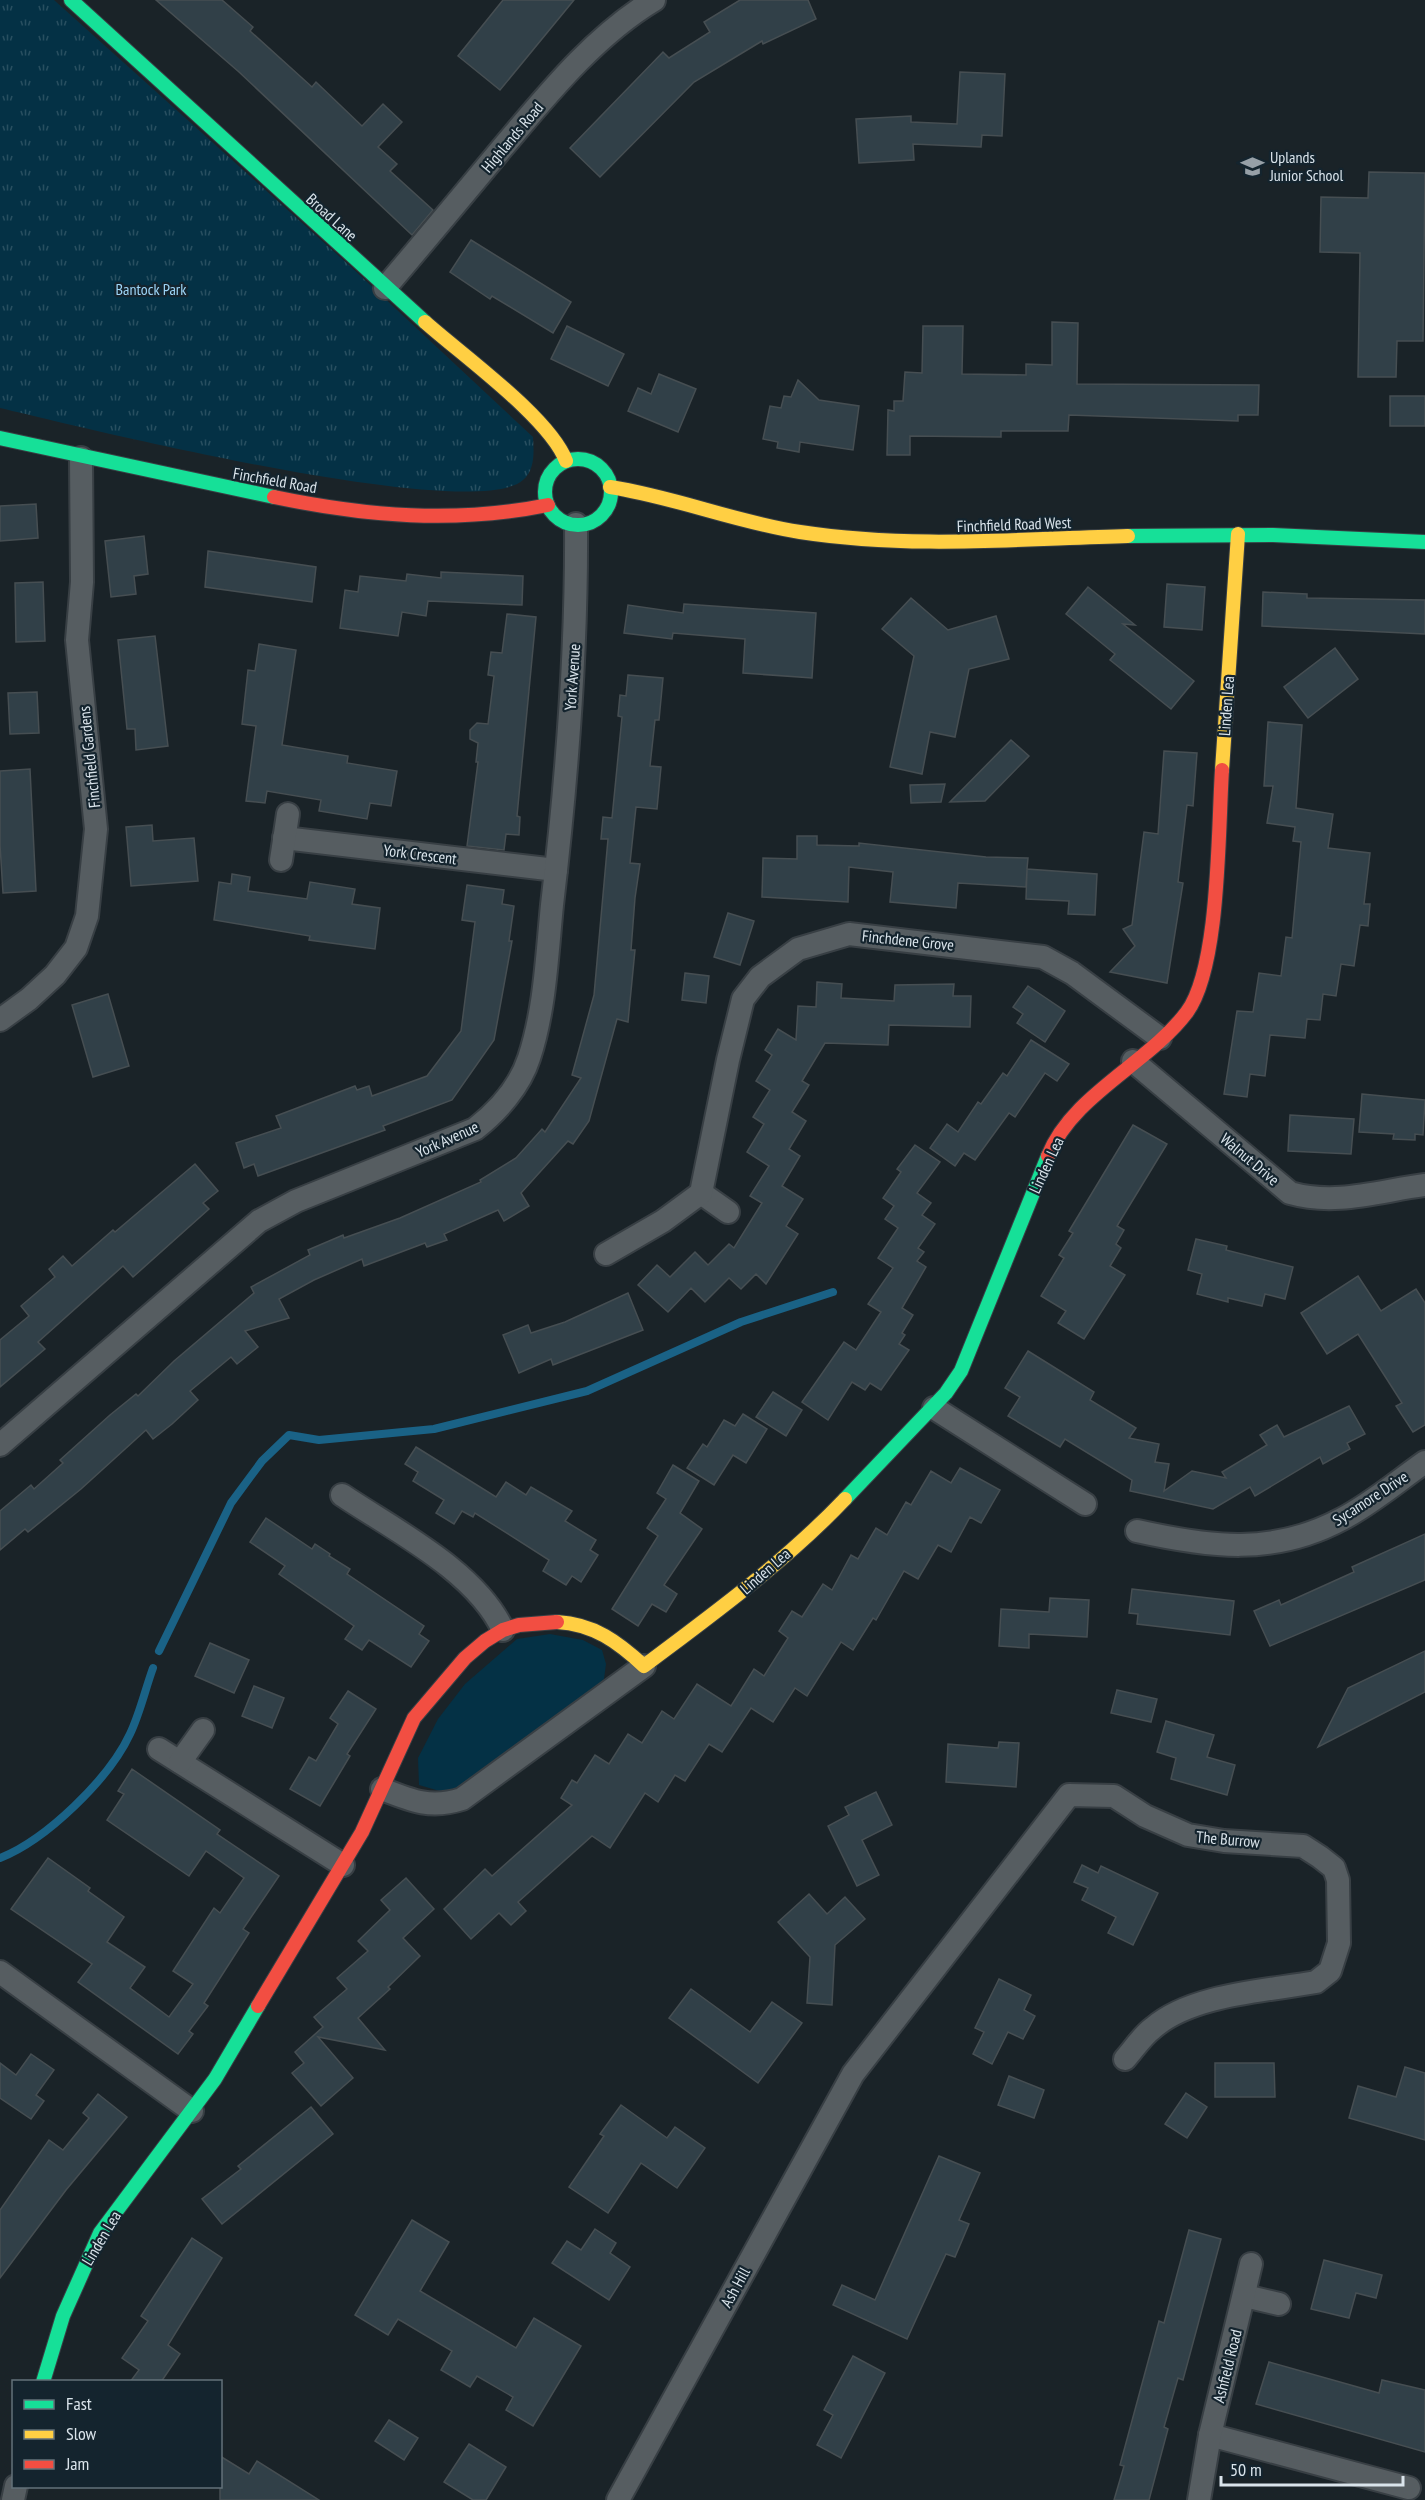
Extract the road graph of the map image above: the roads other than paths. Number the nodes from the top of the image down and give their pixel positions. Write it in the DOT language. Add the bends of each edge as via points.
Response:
graph roads {
  1 [pos="71,0"];
  2 [pos="643,3"];
  3 [pos="386,288"];
  4 [pos="0,438"];
  5 [pos="81,458"];
  6 [pos="566,461"];
  7 [pos="610,487"];
  8 [pos="548,505"];
  9 [pos="576,524"];
  10 [pos="1238,534"];
  11 [pos="1425,542"];
  12 [pos="288,814"];
  13 [pos="556,870"];
  14 [pos="0,1020"];
  15 [pos="1160,1038"];
  16 [pos="1133,1061"];
  17 [pos="1425,1185"];
  18 [pos="701,1193"];
  19 [pos="728,1212"];
  20 [pos="606,1254"];
  21 [pos="934,1408"];
  22 [pos="0,1445"];
  23 [pos="1425,1462"];
  24 [pos="342,1495"];
  25 [pos="1084,1504"];
  26 [pos="1137,1531"];
  27 [pos="503,1630"];
  28 [pos="644,1666"];
  29 [pos="203,1730"];
  30 [pos="159,1749"];
  31 [pos="180,1762"];
  32 [pos="382,1789"];
  33 [pos="343,1865"];
  34 [pos="0,1972"];
  35 [pos="1125,2059"];
  36 [pos="853,2074"];
  37 [pos="192,2111"];
  38 [pos="1251,2264"];
  39 [pos="1245,2296"];
  40 [pos="1279,2304"];
  41 [pos="44,2380"];
  42 [pos="1210,2436"];
  43 [pos="1409,2488"];
  44 [pos="1369,2489"];
  45 [pos="618,2500"];
  46 [pos="1199,2500"];
  1 -- 3 [label="street, Broad Lane"];
  2 -- 3 [label="street, Highlands Road" via="584,56 538,105"];
  3 -- 6 [label="street, Broad Lane" via="540,422 560,445"];
  4 -- 5 [label="street, Finchfield Road"];
  5 -- 8 [label="street, Finchfield Road" via="364,512 474,516 516,513"];
  5 -- 14 [label="street, Finchfield Gardens" via="82,582 77,640 96,829 87,916 76,948 55,975"];
  6 -- 7 [label="street" via="585,459 594,463 608,477"];
  6 -- 8 [label="street" via="557,466 546,484"];
  7 -- 9 [label="street" via="608,506 602,514"];
  7 -- 10 [label="street, Finchfield Road West" via="644,491 738,520 793,530 914,542 1024,543"];
  8 -- 9 [label="street" via="559,518"];
  9 -- 13 [label="street, York Avenue" via="577,609"];
  10 -- 11 [label="street, Finchfield Road West"];
  10 -- 15 [label="street, Linden Lea" via="1208,955 1198,997"];
  12 -- 13 [label="street, York Crescent" via="282,849"];
  13 -- 22 [label="street, York Avenue" via="540,1009 530,1058 518,1082 492,1116 476,1130 314,1194 259,1221"];
  15 -- 16 [label="street, Linden Lea"];
  15 -- 18 [label="street, Finchdene Grove" via="1072,972 1043,957 849,934 798,949 760,977 743,999"];
  16 -- 17 [label="street, Walnut Drive" via="1290,1193 1332,1200"];
  16 -- 21 [label="street, Linden Lea" via="1066,1124 1053,1144 961,1371"];
  18 -- 19 [label="street"];
  18 -- 20 [label="street" via="663,1221"];
  21 -- 25 [label="street"];
  21 -- 28 [label="street, Linden Lea" via="821,1524 729,1602"];
  23 -- 26 [label="street, Sycamore Drive" via="1343,1519 1275,1543 1216,1546"];
  24 -- 27 [label="street" via="466,1581"];
  27 -- 28 [label="street, Linden Lea" via="547,1622 572,1623 618,1641"];
  27 -- 32 [label="street, Linden Lea" via="465,1658 414,1718"];
  28 -- 32 [label="street, Linden Lea" via="462,1799 443,1805 426,1804"];
  29 -- 31 [label="street"];
  30 -- 31 [label="street"];
  31 -- 33 [label="street"];
  32 -- 33 [label="street, Linden Lea"];
  33 -- 37 [label="street, Linden Lea"];
  34 -- 37 [label="street"];
  35 -- 36 [label="street, The Burrow" via="1152,2028 1174,2013 1198,2004 1324,1978 1336,1958 1339,1943 1338,1880 1334,1868 1303,1846 1188,1835 1145,1816 1114,1796 1069,1795"];
  36 -- 45 [label="street, Ash Hill"];
  37 -- 41 [label="street, Linden Lea" via="100,2233 63,2316"];
  38 -- 39 [label="street, Ashfield Road"];
  39 -- 40 [label="street"];
  39 -- 42 [label="street, Ashfield Road"];
  42 -- 44 [label="street"];
  42 -- 46 [label="street, Ashfield Road"];
  43 -- 44 [label="street"];
}
